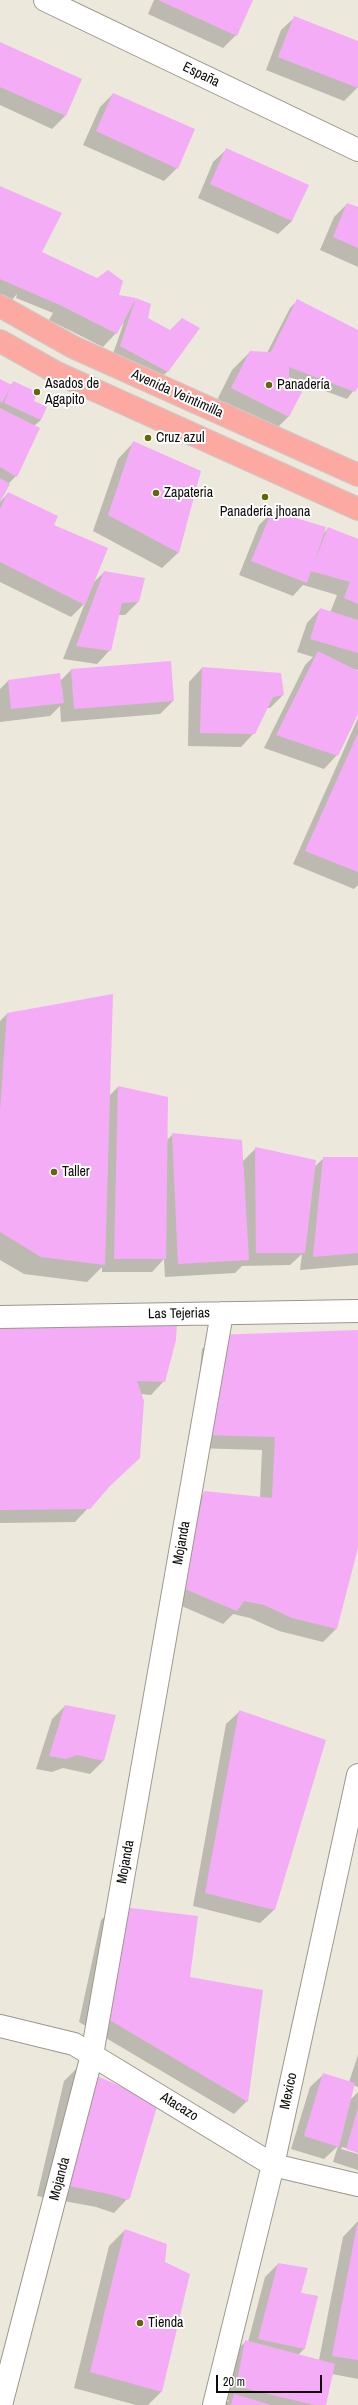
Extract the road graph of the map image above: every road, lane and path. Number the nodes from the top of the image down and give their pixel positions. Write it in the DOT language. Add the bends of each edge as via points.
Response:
graph roads {
  1 [pos="45,0"];
  2 [pos="358,150"];
  3 [pos="0,306"];
  4 [pos="0,341"];
  5 [pos="358,475"];
  6 [pos="358,509"];
  7 [pos="358,1311"];
  8 [pos="222,1313"];
  9 [pos="0,1317"];
  10 [pos="358,1775"];
  11 [pos="0,2026"];
  12 [pos="92,2056"];
  13 [pos="273,2165"];
  14 [pos="358,2185"];
  15 [pos="1,2405"];
  16 [pos="214,2405"];
  1 -- 2 [label="street, España"];
  3 -- 5 [label="main road, Avenida Veintimilla" via="73,347"];
  4 -- 6 [label="main road" via="57,373"];
  7 -- 8 [label="street, Las Tejerias"];
  8 -- 9 [label="street, Las Tejerias"];
  8 -- 12 [label="street, Mojanda"];
  10 -- 13 [label="street, Mexico"];
  11 -- 12 [label="street, Atacazo" via="74,2044"];
  12 -- 13 [label="street, Atacazo"];
  12 -- 15 [label="street, Mojanda"];
  13 -- 14 [label="street, Atacazo"];
  13 -- 16 [label="street, Mexico"];
}
